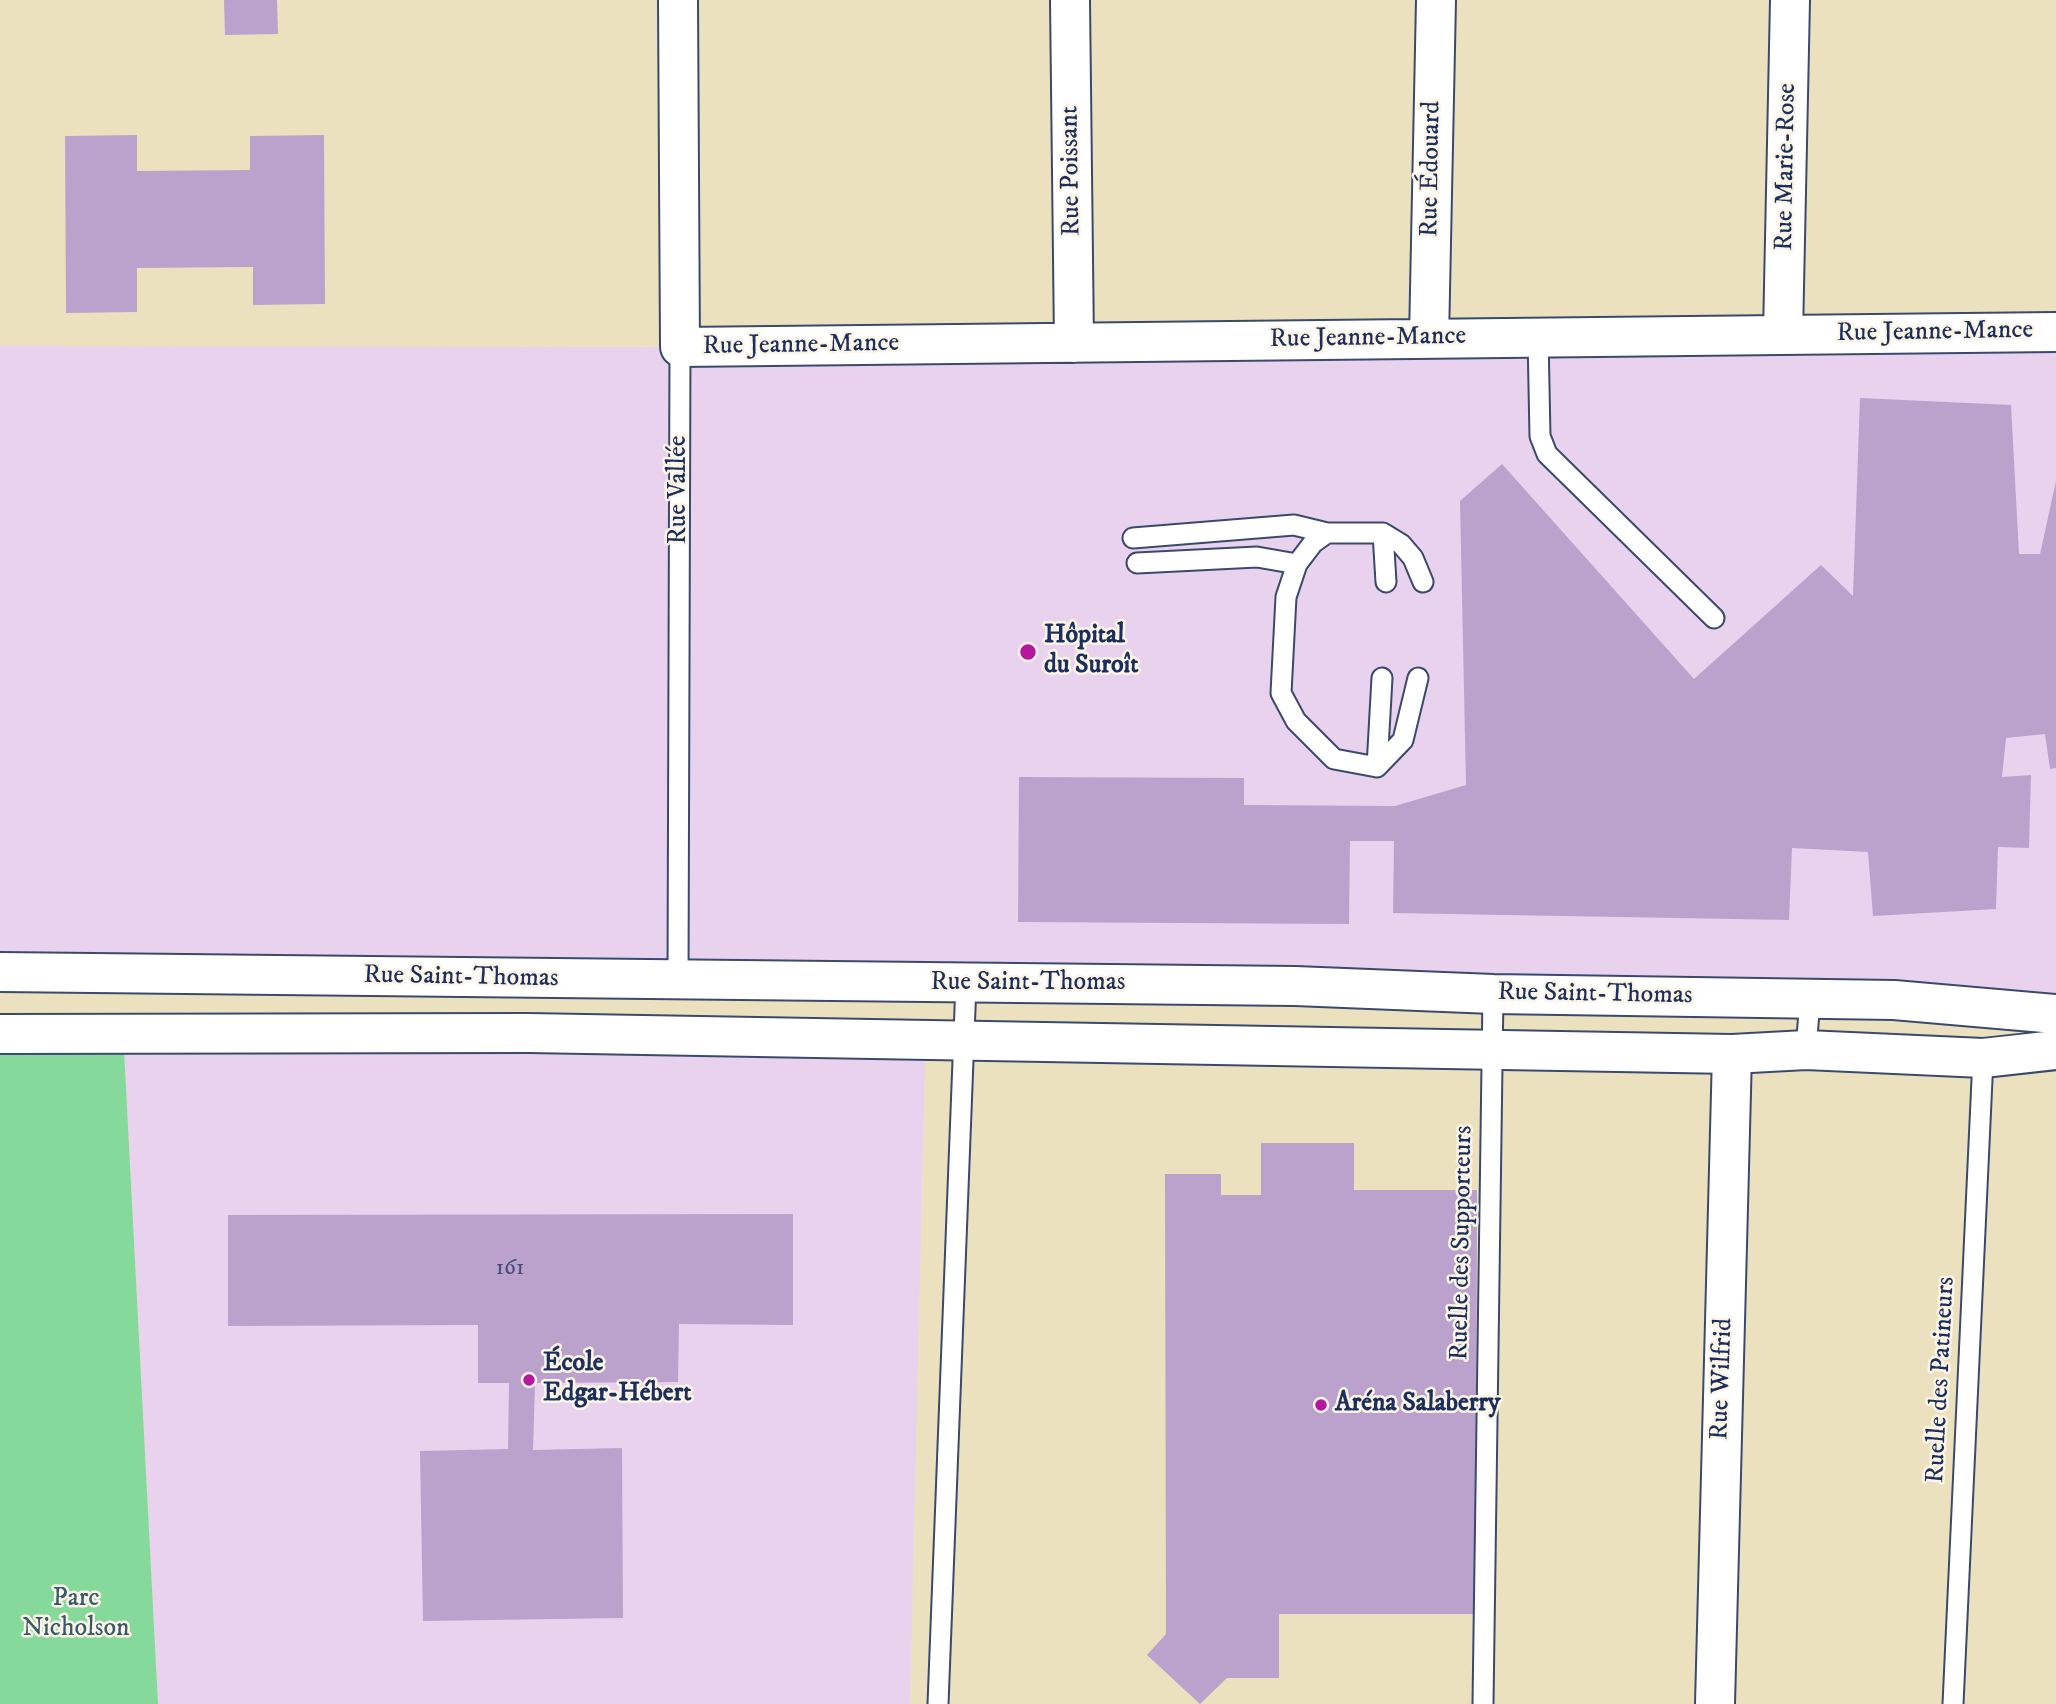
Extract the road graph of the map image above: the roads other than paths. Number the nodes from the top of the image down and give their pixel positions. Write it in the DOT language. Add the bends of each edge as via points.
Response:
graph roads {
  1 [pos="678,0"];
  2 [pos="1070,0"];
  3 [pos="1436,0"];
  4 [pos="1790,0"];
  5 [pos="2056,332"];
  6 [pos="1783,335"];
  7 [pos="1538,337"];
  8 [pos="1429,339"];
  9 [pos="1074,343"];
  10 [pos="680,347"];
  11 [pos="1327,533"];
  12 [pos="1383,533"];
  13 [pos="1133,538"];
  14 [pos="1137,563"];
  15 [pos="1297,564"];
  16 [pos="1386,582"];
  17 [pos="1423,582"];
  18 [pos="1714,618"];
  19 [pos="1382,678"];
  20 [pos="1418,678"];
  21 [pos="1377,767"];
  22 [pos="0,972"];
  23 [pos="121,974"];
  24 [pos="678,981"];
  25 [pos="966,983"];
  26 [pos="1493,993"];
  27 [pos="1810,999"];
  28 [pos="2056,1014"];
  29 [pos="0,1034"];
  30 [pos="118,1035"];
  31 [pos="964,1042"];
  32 [pos="1491,1050"];
  33 [pos="2056,1050"];
  34 [pos="1806,1051"];
  35 [pos="1732,1055"];
  36 [pos="1983,1058"];
  37 [pos="938,1704"];
  38 [pos="1483,1704"];
  39 [pos="1714,1704"];
  40 [pos="1953,1704"];
  1 -- 10 [label="street, Rue Vallée"];
  2 -- 9 [label="street, Rue Poissant"];
  3 -- 8 [label="street, Rue Édouard"];
  4 -- 6 [label="street, Rue Marie-Rose"];
  5 -- 6 [label="street, Rue Jeanne-Mance"];
  6 -- 7 [label="street, Rue Jeanne-Mance"];
  7 -- 8 [label="street, Rue Jeanne-Mance"];
  7 -- 18 [label="lane" via="1540,436 1546,454"];
  8 -- 9 [label="street, Rue Jeanne-Mance"];
  9 -- 10 [label="street, Rue Jeanne-Mance"];
  10 -- 24 [label="lane, Rue Vallée"];
  11 -- 12 [label="lane"];
  11 -- 13 [label="lane" via="1294,525"];
  11 -- 15 [label="lane"];
  12 -- 16 [label="lane"];
  12 -- 17 [label="lane" via="1413,558"];
  14 -- 15 [label="lane" via="1257,557"];
  15 -- 21 [label="lane" via="1286,597 1281,693 1296,721 1334,760"];
  19 -- 21 [label="lane"];
  20 -- 21 [label="lane" via="1403,740"];
  22 -- 23 [label="street, Rue Saint-Thomas"];
  23 -- 24 [label="street, Rue Saint-Thomas"];
  23 -- 30 [label="street"];
  24 -- 25 [label="street, Rue Saint-Thomas"];
  25 -- 26 [label="street, Rue Saint-Thomas"];
  25 -- 31 [label="lane"];
  26 -- 27 [label="street, Rue Saint-Thomas"];
  26 -- 32 [label="lane, Ruelle des Supporteurs"];
  27 -- 28 [label="street, Rue Saint-Thomas" via="1894,1000"];
  27 -- 34 [label="lane"];
  29 -- 30 [label="street, Rue Saint-Thomas"];
  30 -- 31 [label="street, Rue Saint-Thomas" via="528,1034"];
  31 -- 32 [label="street, Rue Saint-Thomas"];
  31 -- 37 [label="lane"];
  32 -- 35 [label="street, Rue Saint-Thomas"];
  32 -- 38 [label="lane, Ruelle des Supporteurs"];
  33 -- 36 [label="street, Rue Saint-Thomas"];
  34 -- 35 [label="street, Rue Saint-Thomas"];
  34 -- 36 [label="street, Rue Saint-Thomas"];
  35 -- 39 [label="street, Rue Wilfrid"];
  36 -- 40 [label="lane, Ruelle des Patineurs"];
}
